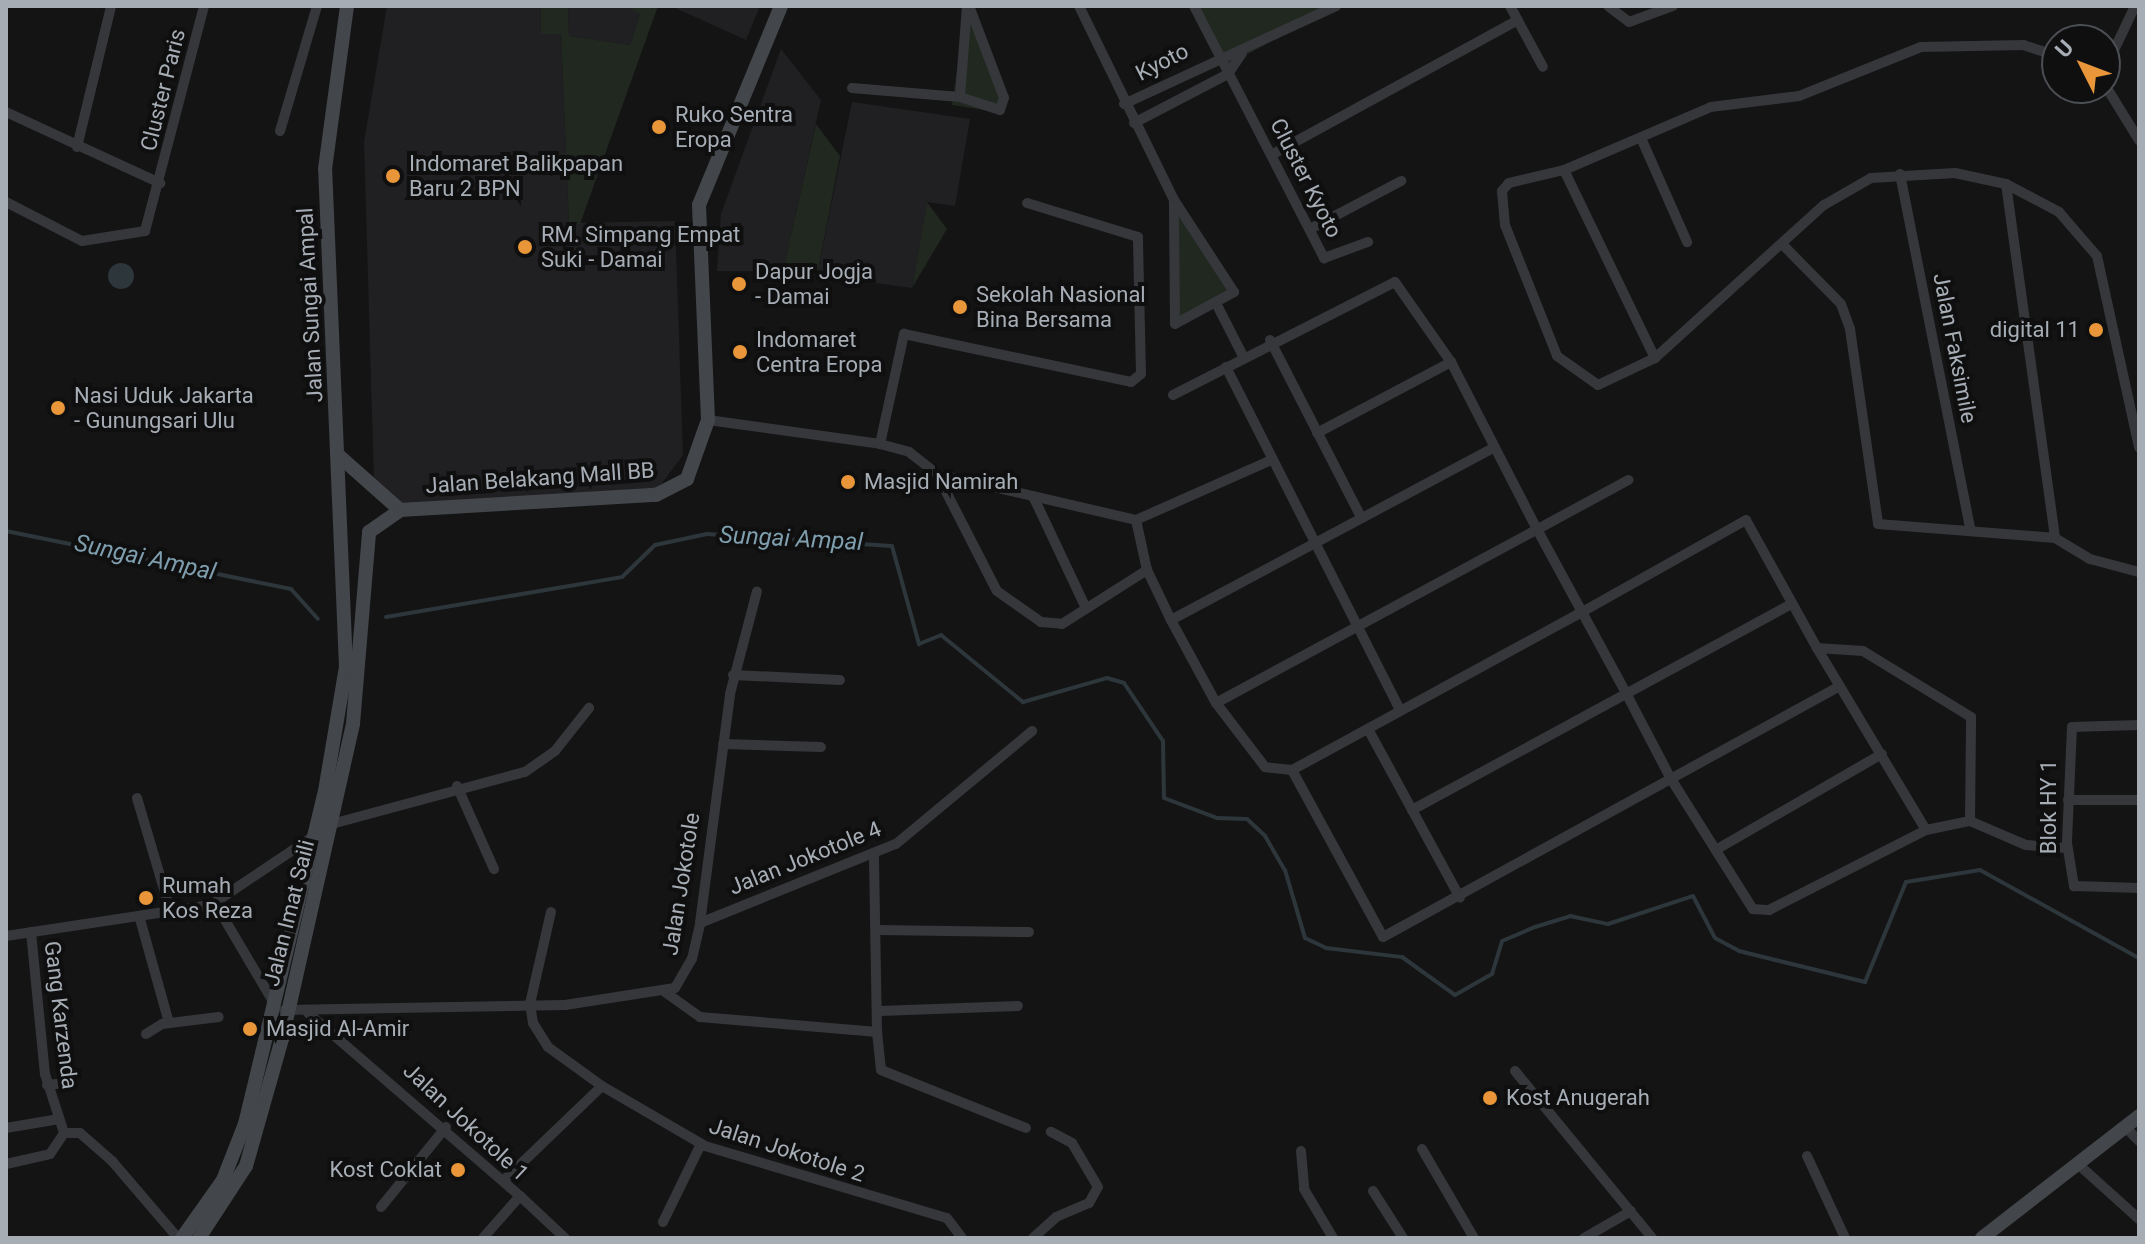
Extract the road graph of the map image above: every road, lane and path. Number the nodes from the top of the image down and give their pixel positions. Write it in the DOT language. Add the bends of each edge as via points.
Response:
graph roads {
  1 [pos="111,6"];
  2 [pos="204,6"];
  3 [pos="317,6"];
  4 [pos="347,6"];
  5 [pos="781,6"];
  6 [pos="968,6"];
  7 [pos="1079,6"];
  8 [pos="1194,6"];
  9 [pos="1336,6"];
  10 [pos="1510,6"];
  11 [pos="1608,6"];
  12 [pos="1673,6"];
  13 [pos="2135,6"];
  14 [pos="1518,20"];
  15 [pos="2121,35"];
  16 [pos="2041,51"];
  17 [pos="1242,53"];
  18 [pos="1219,56"];
  19 [pos="1543,67"];
  20 [pos="1228,74"];
  21 [pos="852,88"];
  22 [pos="960,97"];
  23 [pos="1124,104"];
  24 [pos="2117,104"];
  25 [pos="6,112"];
  26 [pos="1134,123"];
  27 [pos="280,131"];
  28 [pos="1641,138"];
  29 [pos="2139,140"];
  30 [pos="77,147"];
  31 [pos="1273,154"];
  32 [pos="1564,170"];
  33 [pos="1900,174"];
  34 [pos="1401,181"];
  35 [pos="160,183"];
  36 [pos="2006,184"];
  37 [pos="1174,200"];
  38 [pos="6,202"];
  39 [pos="1027,203"];
  40 [pos="1312,228"];
  41 [pos="1368,242"];
  42 [pos="1687,242"];
  43 [pos="1784,246"];
  44 [pos="1218,307"];
  45 [pos="1270,340"];
  46 [pos="1244,358"];
  47 [pos="1655,358"];
  48 [pos="1451,362"];
  49 [pos="1226,367"];
  50 [pos="1173,395"];
  51 [pos="708,420"];
  52 [pos="1317,433"];
  53 [pos="880,444"];
  54 [pos="1495,447"];
  55 [pos="2139,447"];
  56 [pos="338,455"];
  57 [pos="1269,461"];
  58 [pos="937,474"];
  59 [pos="1629,480"];
  60 [pos="1033,496"];
  61 [pos="400,510"];
  62 [pos="1361,517"];
  63 [pos="1136,520"];
  64 [pos="1970,529"];
  65 [pos="1538,531"];
  66 [pos="2055,538"];
  67 [pos="1313,544"];
  68 [pos="1147,570"];
  69 [pos="2139,572"];
  70 [pos="757,591"];
  71 [pos="1791,604"];
  72 [pos="1085,606"];
  73 [pos="1582,612"];
  74 [pos="360,613"];
  75 [pos="1171,620"];
  76 [pos="1357,628"];
  77 [pos="1817,648"];
  78 [pos="353,668"];
  79 [pos="733,675"];
  80 [pos="840,680"];
  81 [pos="1838,687"];
  82 [pos="1626,693"];
  83 [pos="1216,703"];
  84 [pos="589,708"];
  85 [pos="1400,710"];
  86 [pos="2139,725"];
  87 [pos="1368,729"];
  88 [pos="1032,731"];
  89 [pos="723,744"];
  90 [pos="821,747"];
  91 [pos="1882,754"];
  92 [pos="1292,770"];
  93 [pos="1671,779"];
  94 [pos="457,786"];
  95 [pos="137,798"];
  96 [pos="2068,800"];
  97 [pos="2139,800"];
  98 [pos="1412,810"];
  99 [pos="335,819"];
  100 [pos="1970,821"];
  101 [pos="1926,830"];
  102 [pos="313,837"];
  103 [pos="1719,848"];
  104 [pos="2067,848"];
  105 [pos="874,855"];
  106 [pos="494,869"];
  107 [pos="2139,888"];
  108 [pos="1460,898"];
  109 [pos="215,903"];
  110 [pos="551,912"];
  111 [pos="171,913"];
  112 [pos="140,919"];
  113 [pos="700,923"];
  114 [pos="879,930"];
  115 [pos="31,932"];
  116 [pos="1029,932"];
  117 [pos="6,936"];
  118 [pos="665,992"];
  119 [pos="530,1004"];
  120 [pos="273,1006"];
  121 [pos="1018,1006"];
  122 [pos="288,1011"];
  123 [pos="880,1011"];
  124 [pos="308,1013"];
  125 [pos="219,1017"];
  126 [pos="169,1023"];
  127 [pos="877,1032"];
  128 [pos="146,1034"];
  129 [pos="1515,1071"];
  130 [pos="65,1083"];
  131 [pos="47,1085"];
  132 [pos="602,1086"];
  133 [pos="2139,1116"];
  134 [pos="59,1119"];
  135 [pos="446,1127"];
  136 [pos="2125,1127"];
  137 [pos="6,1128"];
  138 [pos="1026,1128"];
  139 [pos="1051,1132"];
  140 [pos="64,1133"];
  141 [pos="2139,1141"];
  142 [pos="701,1144"];
  143 [pos="1422,1149"];
  144 [pos="1301,1151"];
  145 [pos="1807,1156"];
  146 [pos="6,1164"];
  147 [pos="2079,1165"];
  148 [pos="503,1181"];
  149 [pos="1373,1191"];
  150 [pos="520,1196"];
  151 [pos="381,1207"];
  152 [pos="1631,1211"];
  153 [pos="2139,1219"];
  154 [pos="663,1222"];
  155 [pos="1035,1237"];
  156 [pos="180,1238"];
  157 [pos="199,1238"];
  158 [pos="483,1238"];
  159 [pos="565,1238"];
  160 [pos="962,1238"];
  161 [pos="1333,1238"];
  162 [pos="1403,1238"];
  163 [pos="1474,1238"];
  164 [pos="1584,1238"];
  165 [pos="1652,1238"];
  166 [pos="1845,1238"];
  167 [pos="1982,1238"];
  1 -- 30 [label="street"];
  2 -- 35 [label="street, Cluster Paris"];
  3 -- 27 [label="street"];
  4 -- 56 [label="main road, Jalan Sungai Ampal" via="325,169"];
  5 -- 51 [label="main road, Jalan Belakang Mall BB" via="699,205"];
  6 -- 22 [label="street"];
  6 -- 22 [label="street" via="1005,103 998,110"];
  7 -- 23 [label="street"];
  8 -- 18 [label="street, Cluster Kyoto"];
  9 -- 17 [label="street"];
  10 -- 14 [label="street"];
  11 -- 12 [label="street" via="1629,22"];
  13 -- 15 [label="street"];
  14 -- 19 [label="street"];
  14 -- 31 [label="street"];
  16 -- 28 [label="street" via="2024,45 1921,47 1799,96 1711,107"];
  17 -- 18 [label="street, Kyoto"];
  17 -- 20 [label="street"];
  18 -- 20 [label="street, Cluster Kyoto"];
  18 -- 23 [label="street, Kyoto"];
  20 -- 26 [label="street"];
  20 -- 31 [label="street, Cluster Kyoto"];
  21 -- 22 [label="street"];
  23 -- 26 [label="street"];
  24 -- 29 [label="street"];
  25 -- 30 [label="street, Cluster Paris"];
  26 -- 37 [label="street"];
  28 -- 32 [label="street"];
  28 -- 42 [label="street"];
  30 -- 35 [label="street, Cluster Paris"];
  31 -- 40 [label="street, Cluster Kyoto"];
  32 -- 47 [label="street"];
  32 -- 47 [label="street" via="1509,183 1501,207 1557,356 1598,385"];
  33 -- 36 [label="street" via="1955,173"];
  33 -- 43 [label="street" via="1871,178 1824,205"];
  33 -- 64 [label="street, Jalan Faksimile"];
  34 -- 40 [label="street"];
  35 -- 38 [label="street, Cluster Paris" via="145,231 93,242"];
  36 -- 55 [label="street" via="2059,212 2097,256"];
  36 -- 66 [label="street"];
  37 -- 44 [label="street" via="1234,292"];
  37 -- 44 [label="street" via="1173,322"];
  39 -- 53 [label="street" via="1138,237 1141,374 1131,382 904,334"];
  40 -- 41 [label="street, Cluster Kyoto" via="1327,260"];
  43 -- 47 [label="street"];
  43 -- 64 [label="street" via="1841,304 1850,329 1877,522"];
  44 -- 46 [label="street"];
  45 -- 46 [label="street"];
  45 -- 48 [label="street" via="1395,282"];
  45 -- 52 [label="street"];
  46 -- 49 [label="street"];
  48 -- 52 [label="street"];
  48 -- 54 [label="street"];
  49 -- 50 [label="street"];
  49 -- 57 [label="street"];
  51 -- 53 [label="street"];
  51 -- 61 [label="main road, Jalan Belakang Mall BB" via="687,479 656,495"];
  52 -- 62 [label="street"];
  53 -- 58 [label="street" via="909,452"];
  54 -- 62 [label="street"];
  54 -- 65 [label="street"];
  56 -- 61 [label="main road"];
  56 -- 74 [label="main road, Jalan Sungai Ampal" via="349,604"];
  57 -- 63 [label="street"];
  57 -- 67 [label="street"];
  58 -- 60 [label="street"];
  58 -- 72 [label="street" via="997,591 1052,625"];
  59 -- 65 [label="street"];
  60 -- 63 [label="street"];
  60 -- 72 [label="street"];
  61 -- 74 [label="main road, Jalan Belakang Mall BB" via="381,519 367,540"];
  62 -- 67 [label="street"];
  63 -- 68 [label="street"];
  64 -- 66 [label="street"];
  65 -- 73 [label="street"];
  65 -- 76 [label="street"];
  66 -- 69 [label="street" via="2090,559"];
  67 -- 75 [label="street"];
  67 -- 76 [label="street"];
  68 -- 72 [label="street"];
  68 -- 75 [label="street"];
  70 -- 79 [label="street, Jalan Jokotole"];
  71 -- 73 [label="street" via="1746,520"];
  71 -- 77 [label="street"];
  71 -- 82 [label="street"];
  73 -- 82 [label="street"];
  73 -- 85 [label="street"];
  74 -- 78 [label="main road"];
  75 -- 83 [label="street"];
  76 -- 83 [label="street"];
  76 -- 85 [label="street"];
  77 -- 81 [label="street"];
  77 -- 100 [label="street" via="1863,651 1971,717"];
  78 -- 99 [label="main road"];
  78 -- 102 [label="main road"];
  79 -- 80 [label="street"];
  79 -- 89 [label="street, Jalan Jokotole"];
  81 -- 91 [label="street"];
  81 -- 93 [label="street"];
  82 -- 93 [label="street"];
  82 -- 98 [label="street"];
  83 -- 92 [label="street" via="1265,767"];
  84 -- 94 [label="street" via="540,763"];
  85 -- 87 [label="street"];
  86 -- 96 [label="street, Blok HY 1" via="2072,727"];
  87 -- 92 [label="street"];
  87 -- 98 [label="street"];
  88 -- 105 [label="street, Jalan Jokotole 4"];
  89 -- 90 [label="street"];
  89 -- 113 [label="street, Jalan Jokotole"];
  91 -- 101 [label="street"];
  91 -- 103 [label="street"];
  92 -- 108 [label="street" via="1380,937"];
  93 -- 103 [label="street"];
  93 -- 108 [label="street"];
  94 -- 99 [label="street" via="376,814"];
  94 -- 106 [label="street"];
  95 -- 111 [label="street"];
  96 -- 97 [label="street"];
  96 -- 104 [label="street, Blok HY 1"];
  98 -- 108 [label="street"];
  99 -- 102 [label="street"];
  99 -- 122 [label="main road, Jalan Imat Saili"];
  100 -- 101 [label="street"];
  100 -- 104 [label="street" via="2026,845"];
  101 -- 103 [label="street" via="1760,911 1748,904"];
  102 -- 109 [label="street"];
  102 -- 120 [label="main road, Jalan Imat Saili"];
  104 -- 107 [label="street, Blok HY 1" via="2074,886"];
  105 -- 113 [label="street, Jalan Jokotole 4"];
  105 -- 114 [label="street"];
  109 -- 111 [label="street"];
  109 -- 120 [label="street"];
  110 -- 119 [label="street"];
  111 -- 112 [label="street"];
  112 -- 115 [label="street"];
  112 -- 126 [label="street"];
  113 -- 118 [label="street, Jalan Jokotole" via="689,967"];
  114 -- 116 [label="street"];
  114 -- 123 [label="street"];
  115 -- 117 [label="street"];
  115 -- 131 [label="street, Gang Karzenda"];
  118 -- 119 [label="street"];
  118 -- 127 [label="street" via="700,1017"];
  119 -- 124 [label="street"];
  119 -- 132 [label="street, Jalan Jokotole 2" via="542,1040"];
  120 -- 122 [label="street"];
  120 -- 156 [label="main road, Jalan Imat Saili" via="235,1153"];
  121 -- 123 [label="street"];
  122 -- 124 [label="street"];
  122 -- 157 [label="main road, Jalan Imat Saili" via="246,1166"];
  123 -- 127 [label="street"];
  124 -- 135 [label="street, Jalan Jokotole 1"];
  125 -- 126 [label="street"];
  126 -- 128 [label="street"];
  127 -- 138 [label="street" via="881,1070"];
  129 -- 152 [label="street"];
  130 -- 131 [label="street"];
  131 -- 134 [label="street, Gang Karzenda"];
  132 -- 142 [label="street, Jalan Jokotole 2"];
  132 -- 148 [label="street"];
  133 -- 136 [label="main road"];
  134 -- 137 [label="street"];
  134 -- 140 [label="street, Gang Karzenda"];
  135 -- 148 [label="street, Jalan Jokotole 1"];
  135 -- 151 [label="street"];
  136 -- 141 [label="street"];
  136 -- 147 [label="main road"];
  139 -- 155 [label="street" via="1072,1143 1098,1187 1089,1203"];
  140 -- 146 [label="street" via="50,1154"];
  140 -- 156 [label="street" via="80,1133 112,1161"];
  142 -- 154 [label="street"];
  142 -- 160 [label="street, Jalan Jokotole 2" via="947,1218"];
  143 -- 163 [label="street"];
  144 -- 161 [label="street" via="1304,1189"];
  145 -- 166 [label="street"];
  147 -- 153 [label="street"];
  147 -- 167 [label="main road"];
  148 -- 150 [label="street, Jalan Jokotole 1"];
  149 -- 162 [label="street"];
  150 -- 158 [label="street, Jalan Jokotole 1"];
  150 -- 159 [label="street"];
  152 -- 164 [label="street"];
  152 -- 165 [label="street"];
}
